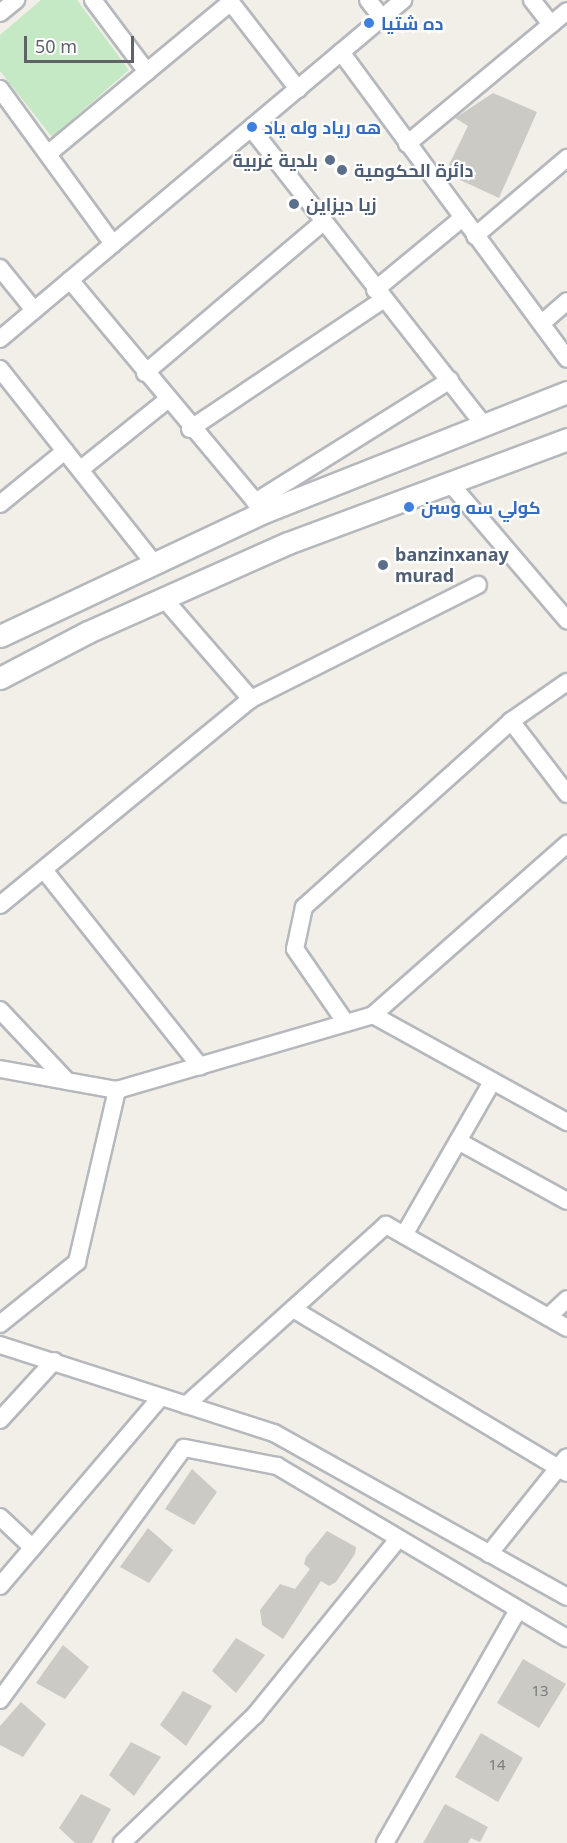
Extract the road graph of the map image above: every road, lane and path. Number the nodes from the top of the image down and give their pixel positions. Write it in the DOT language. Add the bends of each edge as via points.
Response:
graph roads {
  1 [pos="16,0"];
  2 [pos="93,0"];
  3 [pos="368,0"];
  4 [pos="403,0"];
  5 [pos="532,0"];
  6 [pos="230,1"];
  7 [pos="567,11"];
  8 [pos="0,13"];
  9 [pos="382,18"];
  10 [pos="551,24"];
  11 [pos="341,52"];
  12 [pos="147,72"];
  13 [pos="0,89"];
  14 [pos="298,89"];
  15 [pos="251,128"];
  16 [pos="407,144"];
  17 [pos="49,153"];
  18 [pos="567,158"];
  19 [pos="461,219"];
  20 [pos="323,222"];
  21 [pos="475,236"];
  22 [pos="113,244"];
  23 [pos="0,268"];
  24 [pos="70,280"];
  25 [pos="379,295"];
  26 [pos="567,301"];
  27 [pos="34,310"];
  28 [pos="542,323"];
  29 [pos="0,339"];
  30 [pos="567,359"];
  31 [pos="0,369"];
  32 [pos="145,373"];
  33 [pos="450,380"];
  34 [pos="567,392"];
  35 [pos="167,400"];
  36 [pos="483,424"];
  37 [pos="190,429"];
  38 [pos="567,439"];
  39 [pos="65,451"];
  40 [pos="81,470"];
  41 [pos="450,482"];
  42 [pos="0,504"];
  43 [pos="260,507"];
  44 [pos="153,562"];
  45 [pos="478,585"];
  46 [pos="166,601"];
  47 [pos="68,602"];
  48 [pos="567,620"];
  49 [pos="2,632"];
  50 [pos="88,632"];
  51 [pos="0,678"];
  52 [pos="567,682"];
  53 [pos="251,699"];
  54 [pos="511,721"];
  55 [pos="567,794"];
  56 [pos="567,844"];
  57 [pos="44,870"];
  58 [pos="0,905"];
  59 [pos="0,1010"];
  60 [pos="373,1015"];
  61 [pos="346,1023"];
  62 [pos="200,1066"];
  63 [pos="0,1069"];
  64 [pos="67,1081"];
  65 [pos="492,1082"];
  66 [pos="117,1090"];
  67 [pos="567,1122"];
  68 [pos="458,1141"];
  69 [pos="567,1201"];
  70 [pos="404,1235"];
  71 [pos="567,1299"];
  72 [pos="293,1309"];
  73 [pos="548,1317"];
  74 [pos="0,1324"];
  75 [pos="567,1328"];
  76 [pos="0,1345"];
  77 [pos="54,1361"];
  78 [pos="161,1397"];
  79 [pos="186,1405"];
  80 [pos="0,1420"];
  81 [pos="563,1466"];
  82 [pos="0,1517"];
  83 [pos="396,1540"];
  84 [pos="33,1548"];
  85 [pos="489,1554"];
  86 [pos="0,1586"];
  87 [pos="567,1597"];
  88 [pos="516,1613"];
  89 [pos="567,1638"];
  90 [pos="0,1700"];
  91 [pos="122,1843"];
  92 [pos="385,1843"];
  1 -- 8 [label="street"];
  2 -- 12 [label="street"];
  3 -- 9 [label="street"];
  4 -- 9 [label="street"];
  5 -- 10 [label="street"];
  6 -- 12 [label="street"];
  6 -- 14 [label="street"];
  7 -- 10 [label="street"];
  9 -- 11 [label="street"];
  10 -- 16 [label="street"];
  11 -- 14 [label="street"];
  11 -- 16 [label="street"];
  12 -- 17 [label="street"];
  13 -- 17 [label="street"];
  14 -- 15 [label="street"];
  15 -- 20 [label="street"];
  15 -- 22 [label="street"];
  16 -- 19 [label="street"];
  17 -- 22 [label="street"];
  18 -- 21 [label="street"];
  19 -- 21 [label="street"];
  19 -- 25 [label="street"];
  20 -- 25 [label="street"];
  20 -- 32 [label="street"];
  21 -- 28 [label="street"];
  22 -- 24 [label="street"];
  23 -- 27 [label="street"];
  24 -- 27 [label="street"];
  24 -- 32 [label="street"];
  25 -- 33 [label="street"];
  25 -- 37 [label="street"];
  26 -- 28 [label="street"];
  27 -- 29 [label="street"];
  28 -- 30 [label="street"];
  31 -- 39 [label="street"];
  32 -- 35 [label="street"];
  33 -- 36 [label="street"];
  33 -- 43 [label="street"];
  34 -- 36 [label="street"];
  35 -- 37 [label="street"];
  35 -- 40 [label="street"];
  36 -- 43 [label="street"];
  37 -- 43 [label="street"];
  38 -- 41 [label="street"];
  39 -- 40 [label="street"];
  39 -- 42 [label="street"];
  40 -- 44 [label="street"];
  41 -- 46 [label="street" via="288,543"];
  41 -- 48 [label="street"];
  43 -- 44 [label="street"];
  44 -- 47 [label="street"];
  45 -- 53 [label="street"];
  46 -- 50 [label="street"];
  46 -- 53 [label="street"];
  47 -- 49 [label="street"];
  47 -- 50 [label="street"];
  50 -- 51 [label="street"];
  52 -- 54 [label="street"];
  53 -- 57 [label="street"];
  54 -- 55 [label="street"];
  54 -- 61 [label="street" via="304,907 295,949"];
  56 -- 60 [label="street"];
  57 -- 58 [label="street"];
  57 -- 62 [label="street"];
  59 -- 64 [label="street"];
  60 -- 61 [label="street"];
  60 -- 65 [label="street"];
  61 -- 62 [label="street"];
  62 -- 66 [label="street"];
  63 -- 64 [label="street"];
  64 -- 66 [label="street"];
  65 -- 67 [label="street"];
  65 -- 68 [label="street"];
  66 -- 74 [label="street" via="76,1262"];
  68 -- 69 [label="street"];
  68 -- 70 [label="street"];
  70 -- 72 [label="street" via="386,1225"];
  70 -- 73 [label="street"];
  71 -- 73 [label="street"];
  72 -- 79 [label="street"];
  72 -- 81 [label="street"];
  73 -- 75 [label="street"];
  76 -- 77 [label="street"];
  77 -- 78 [label="street"];
  77 -- 80 [label="street"];
  78 -- 79 [label="street"];
  78 -- 84 [label="street"];
  79 -- 85 [label="street" via="274,1433"];
  81 -- 85 [label="street"];
  82 -- 84 [label="street"];
  83 -- 88 [label="street"];
  83 -- 90 [label="street" via="277,1466 184,1448"];
  83 -- 91 [label="street" via="255,1715"];
  84 -- 86 [label="street"];
  85 -- 87 [label="street"];
  88 -- 89 [label="street"];
  88 -- 92 [label="street"];
}
